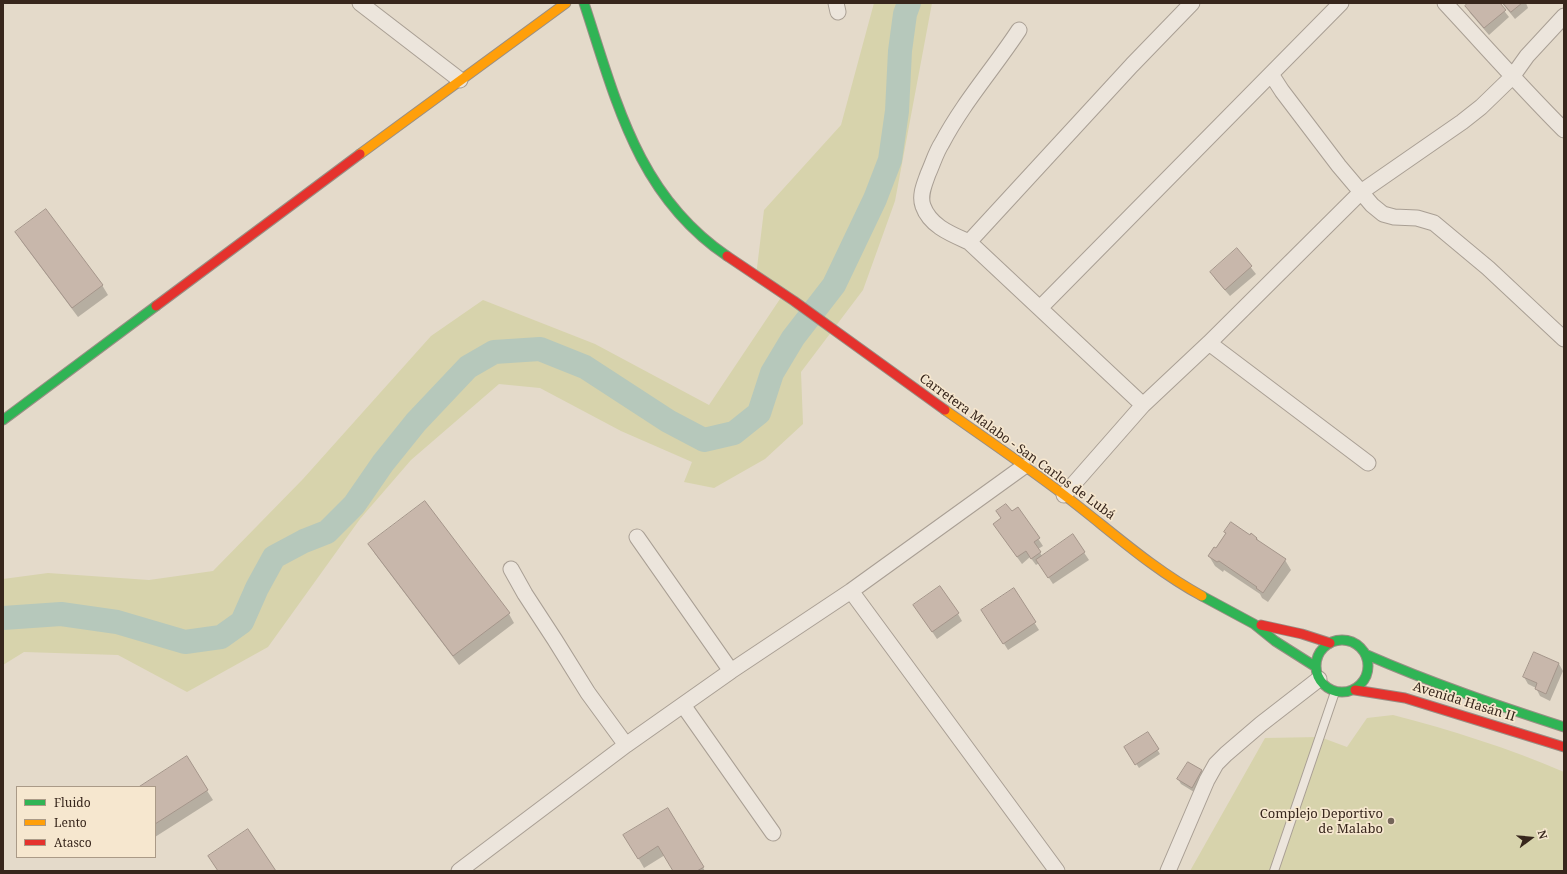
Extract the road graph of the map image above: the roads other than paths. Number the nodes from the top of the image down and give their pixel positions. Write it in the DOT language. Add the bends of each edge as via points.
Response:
graph roads {
  1 [pos="360,3"];
  2 [pos="566,3"];
  3 [pos="584,3"];
  4 [pos="1192,3"];
  5 [pos="1341,3"];
  6 [pos="1445,3"];
  7 [pos="1564,16"];
  8 [pos="1019,30"];
  9 [pos="1271,74"];
  10 [pos="1512,77"];
  11 [pos="460,80"];
  12 [pos="1564,130"];
  13 [pos="1361,192"];
  14 [pos="969,242"];
  15 [pos="1040,308"];
  16 [pos="1564,339"];
  17 [pos="1209,343"];
  18 [pos="1143,405"];
  19 [pos="3,420"];
  20 [pos="1368,463"];
  21 [pos="1023,467"];
  22 [pos="1064,495"];
  23 [pos="637,537"];
  24 [pos="511,569"];
  25 [pos="851,590"];
  26 [pos="1254,624"];
  27 [pos="1330,643"];
  28 [pos="1365,654"];
  29 [pos="731,671"];
  30 [pos="1318,673"];
  31 [pos="1355,690"];
  32 [pos="1335,692"];
  33 [pos="683,705"];
  34 [pos="1564,727"];
  35 [pos="626,745"];
  36 [pos="1564,748"];
  37 [pos="773,832"];
  38 [pos="459,871"];
  39 [pos="1057,871"];
  40 [pos="1168,871"];
  41 [pos="1274,871"];
  1 -- 11 [label="street"];
  2 -- 11 [label="main road"];
  3 -- 21 [label="main road, Carretera Malabo - San Carlos de Lubá" via="634,148 670,204 692,228 718,250 794,301"];
  4 -- 14 [label="street"];
  5 -- 9 [label="street"];
  6 -- 10 [label="street"];
  7 -- 10 [label="street"];
  8 -- 14 [label="street" via="971,96 941,143 922,193 922,205 929,217 944,230"];
  9 -- 13 [label="street"];
  9 -- 15 [label="street"];
  10 -- 12 [label="street"];
  10 -- 13 [label="street" via="1462,122"];
  11 -- 19 [label="main road"];
  13 -- 16 [label="street" via="1383,214 1434,223 1488,268"];
  13 -- 17 [label="street"];
  14 -- 15 [label="street"];
  15 -- 18 [label="street"];
  17 -- 18 [label="street"];
  17 -- 20 [label="street"];
  18 -- 22 [label="street"];
  21 -- 22 [label="main road, Carretera Malabo - San Carlos de Lubá"];
  21 -- 25 [label="street"];
  22 -- 26 [label="main road, Carretera Malabo - San Carlos de Lubá" via="1180,584"];
  23 -- 29 [label="street"];
  24 -- 35 [label="street" via="588,693"];
  25 -- 29 [label="street"];
  25 -- 39 [label="street"];
  26 -- 27 [label="main road, Carretera Malabo - San Carlos de Lubá"];
  26 -- 30 [label="main road, Carretera Malabo - San Carlos de Lubá"];
  27 -- 28 [label="main road" via="1341,640 1352,642"];
  27 -- 30 [label="main road" via="1321,651 1316,662"];
  28 -- 31 [label="main road" via="1369,665 1368,671 1364,682"];
  28 -- 34 [label="main road, Avenida Hasán II" via="1460,693"];
  29 -- 33 [label="street"];
  30 -- 32 [label="main road" via="1327,688"];
  30 -- 40 [label="street" via="1216,764"];
  31 -- 32 [label="main road"];
  31 -- 36 [label="main road, Avenida Hasán II" via="1405,698"];
  32 -- 41 [label="lane"];
  33 -- 35 [label="street"];
  33 -- 37 [label="street"];
  35 -- 38 [label="street"];
}
